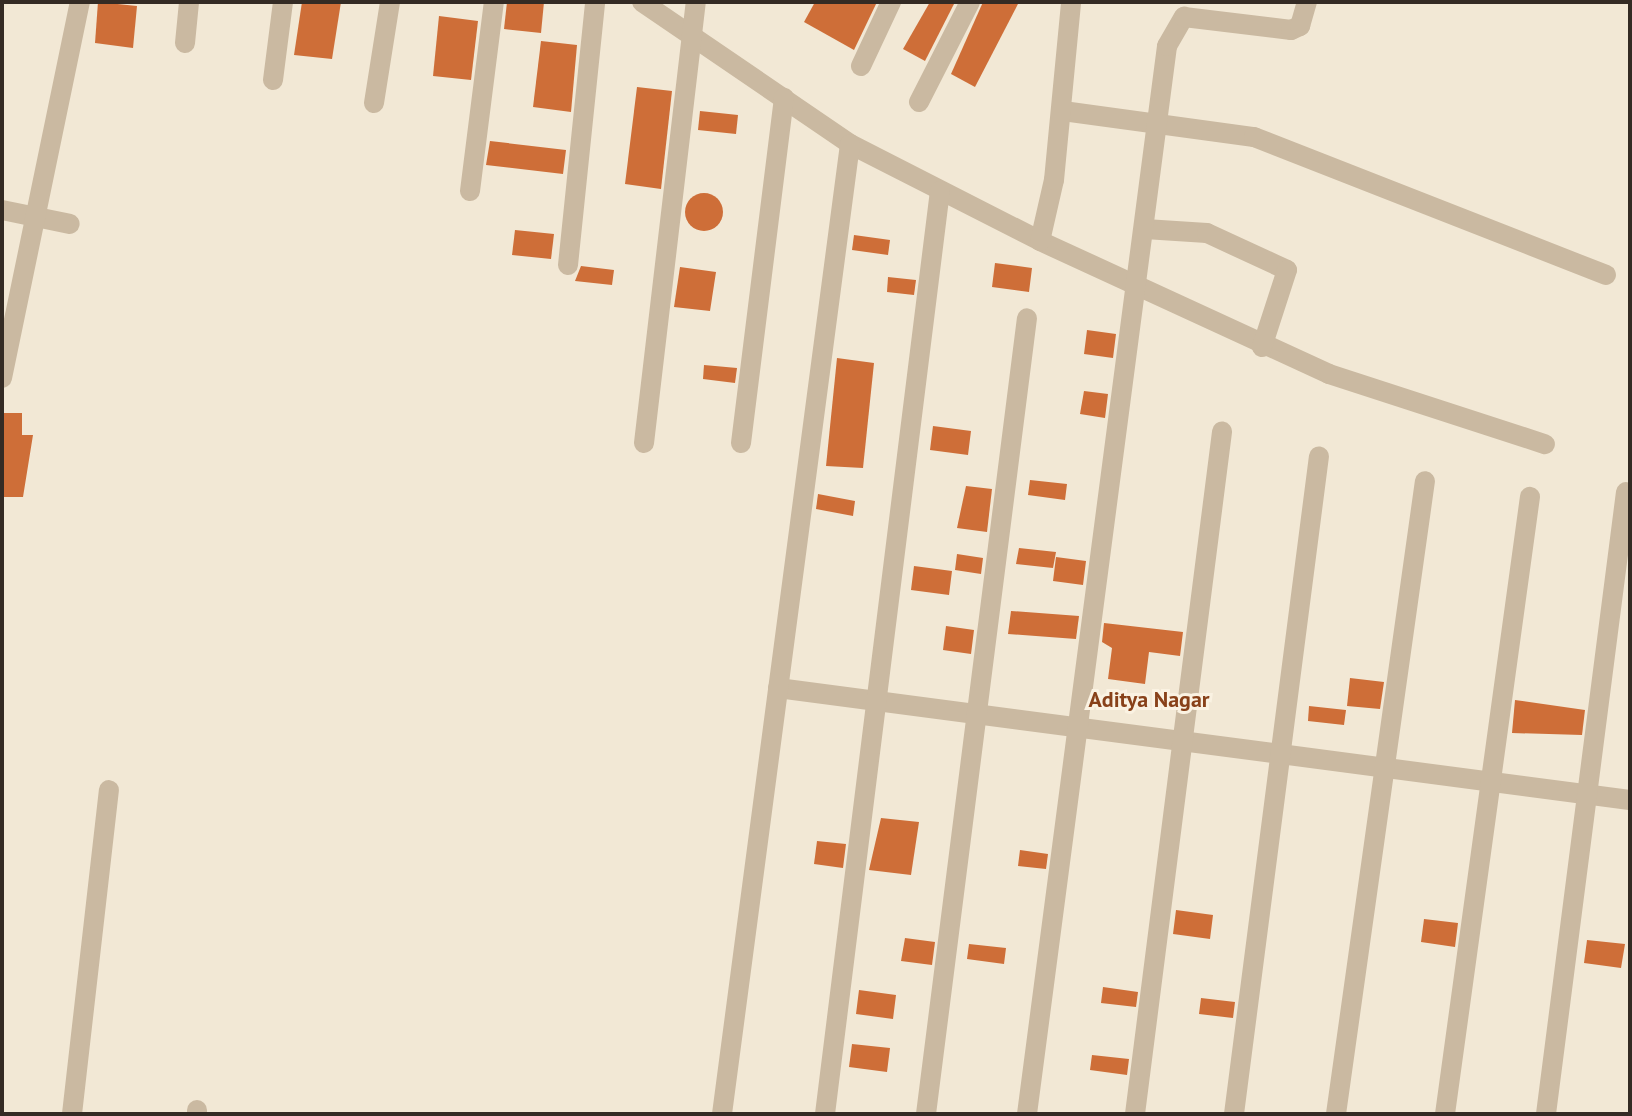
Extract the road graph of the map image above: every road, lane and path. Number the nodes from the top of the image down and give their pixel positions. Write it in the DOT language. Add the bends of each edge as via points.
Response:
graph roads {
  1 [pos="80,2"];
  2 [pos="189,2"];
  3 [pos="283,2"];
  4 [pos="390,2"];
  5 [pos="494,2"];
  6 [pos="595,2"];
  7 [pos="642,2"];
  8 [pos="696,2"];
  9 [pos="891,2"];
  10 [pos="970,2"];
  11 [pos="1071,2"];
  12 [pos="1307,2"];
  13 [pos="690,33"];
  14 [pos="185,43"];
  15 [pos="861,66"];
  16 [pos="273,80"];
  17 [pos="784,98"];
  18 [pos="919,102"];
  19 [pos="374,103"];
  20 [pos="1063,111"];
  21 [pos="1156,120"];
  22 [pos="850,144"];
  23 [pos="470,191"];
  24 [pos="940,191"];
  25 [pos="2,210"];
  26 [pos="36,218"];
  27 [pos="70,224"];
  28 [pos="1145,229"];
  29 [pos="1040,241"];
  30 [pos="568,265"];
  31 [pos="1606,275"];
  32 [pos="1141,285"];
  33 [pos="1027,318"];
  34 [pos="1262,347"];
  35 [pos="2,378"];
  36 [pos="1222,432"];
  37 [pos="644,443"];
  38 [pos="741,443"];
  39 [pos="1545,444"];
  40 [pos="1319,456"];
  41 [pos="1425,481"];
  42 [pos="1626,492"];
  43 [pos="1530,497"];
  44 [pos="778,688"];
  45 [pos="878,701"];
  46 [pos="980,714"];
  47 [pos="1077,727"];
  48 [pos="1182,741"];
  49 [pos="1278,754"];
  50 [pos="1385,768"];
  51 [pos="1492,782"];
  52 [pos="109,790"];
  53 [pos="1587,795"];
  54 [pos="1630,800"];
  55 [pos="72,1114"];
  56 [pos="722,1114"];
  57 [pos="825,1114"];
  58 [pos="926,1114"];
  59 [pos="1027,1114"];
  60 [pos="1135,1114"];
  61 [pos="1234,1114"];
  62 [pos="1336,1114"];
  63 [pos="1445,1114"];
  64 [pos="1546,1114"];
  1 -- 26 [label="street"];
  2 -- 14 [label="street"];
  3 -- 16 [label="street"];
  4 -- 19 [label="street"];
  5 -- 23 [label="street"];
  6 -- 30 [label="street"];
  7 -- 13 [label="street"];
  8 -- 13 [label="street"];
  9 -- 15 [label="street"];
  10 -- 18 [label="street"];
  11 -- 20 [label="street"];
  12 -- 21 [label="street" via="1300,26 1291,30 1195,16 1177,21"];
  13 -- 17 [label="street"];
  13 -- 37 [label="street"];
  17 -- 22 [label="street"];
  17 -- 38 [label="street"];
  20 -- 21 [label="street"];
  20 -- 29 [label="street"];
  21 -- 28 [label="street"];
  21 -- 31 [label="street" via="1254,137"];
  22 -- 24 [label="street"];
  22 -- 44 [label="street"];
  24 -- 29 [label="street"];
  24 -- 45 [label="street"];
  25 -- 26 [label="street"];
  26 -- 27 [label="street"];
  26 -- 35 [label="street"];
  28 -- 32 [label="street"];
  28 -- 34 [label="street" via="1207,233 1287,270"];
  29 -- 32 [label="street"];
  32 -- 34 [label="street"];
  32 -- 47 [label="street"];
  33 -- 46 [label="street"];
  34 -- 39 [label="street"];
  36 -- 48 [label="street"];
  40 -- 49 [label="street"];
  41 -- 50 [label="street"];
  42 -- 53 [label="street"];
  43 -- 51 [label="street"];
  44 -- 45 [label="street"];
  44 -- 56 [label="street"];
  45 -- 46 [label="street"];
  45 -- 57 [label="street"];
  46 -- 47 [label="street"];
  46 -- 58 [label="street"];
  47 -- 48 [label="street"];
  47 -- 59 [label="street"];
  48 -- 49 [label="street"];
  48 -- 60 [label="street"];
  49 -- 50 [label="street"];
  49 -- 61 [label="street"];
  50 -- 51 [label="street"];
  50 -- 62 [label="street"];
  51 -- 53 [label="street"];
  51 -- 63 [label="street"];
  52 -- 55 [label="street"];
  53 -- 54 [label="street"];
  53 -- 64 [label="street"];
}
